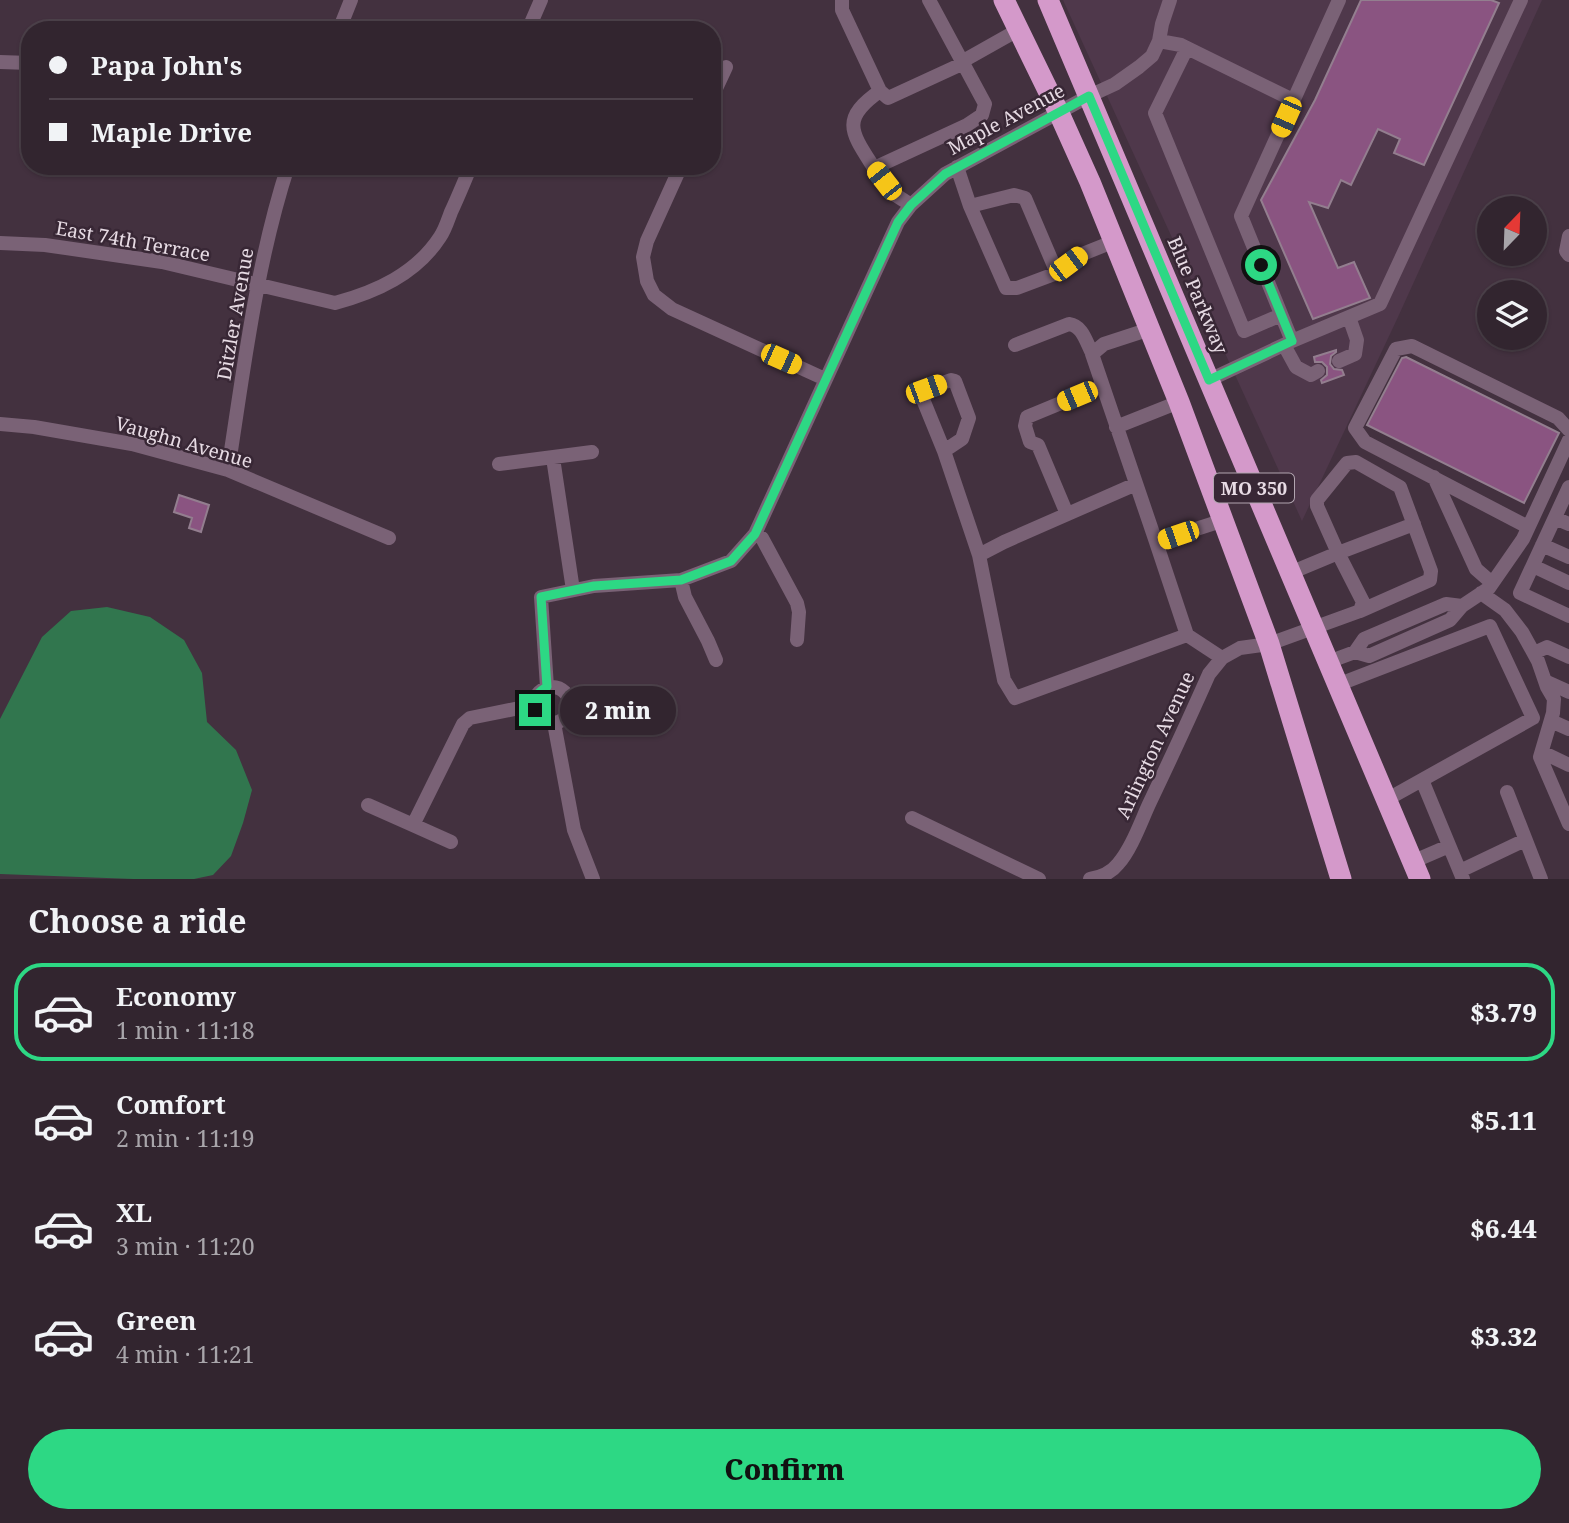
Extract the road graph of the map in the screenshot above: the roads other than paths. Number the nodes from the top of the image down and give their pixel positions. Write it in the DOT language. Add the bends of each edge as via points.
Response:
graph roads {
  1 [pos="351,0"];
  2 [pos="541,0"];
  3 [pos="842,0"];
  4 [pos="929,0"];
  5 [pos="1003,0"];
  6 [pos="1048,0"];
  7 [pos="1170,0"];
  8 [pos="1339,0"];
  9 [pos="1521,0"];
  10 [pos="343,21"];
  11 [pos="532,21"];
  12 [pos="1018,30"];
  13 [pos="1159,41"];
  14 [pos="1187,48"];
  15 [pos="0,62"];
  16 [pos="963,62"];
  17 [pos="21,63"];
  18 [pos="726,67"];
  19 [pos="721,78"];
  20 [pos="880,91"];
  21 [pos="1089,96"];
  22 [pos="1293,100"];
  23 [pos="1059,113"];
  24 [pos="957,167"];
  25 [pos="874,168"];
  26 [pos="285,175"];
  27 [pos="467,175"];
  28 [pos="677,175"];
  29 [pos="911,205"];
  30 [pos="970,206"];
  31 [pos="1569,236"];
  32 [pos="1115,241"];
  33 [pos="0,243"];
  34 [pos="1569,256"];
  35 [pos="1057,273"];
  36 [pos="257,285"];
  37 [pos="1281,315"];
  38 [pos="1349,317"];
  39 [pos="1150,329"];
  40 [pos="1288,343"];
  41 [pos="1015,345"];
  42 [pos="1092,354"];
  43 [pos="1339,361"];
  44 [pos="1318,371"];
  45 [pos="825,379"];
  46 [pos="1209,380"];
  47 [pos="1102,386"];
  48 [pos="1179,402"];
  49 [pos="0,424"];
  50 [pos="1116,427"];
  51 [pos="1569,430"];
  52 [pos="1569,440"];
  53 [pos="944,451"];
  54 [pos="592,452"];
  55 [pos="553,458"];
  56 [pos="499,464"];
  57 [pos="228,470"];
  58 [pos="1434,478"];
  59 [pos="1136,484"];
  60 [pos="1569,488"];
  61 [pos="1067,514"];
  62 [pos="1555,518"];
  63 [pos="1224,520"];
  64 [pos="1414,524"];
  65 [pos="1569,524"];
  66 [pos="1528,527"];
  67 [pos="755,534"];
  68 [pos="389,538"];
  69 [pos="1156,542"];
  70 [pos="1542,545"];
  71 [pos="1338,553"];
  72 [pos="979,555"];
  73 [pos="1569,557"];
  74 [pos="1532,566"];
  75 [pos="1290,573"];
  76 [pos="681,580"];
  77 [pos="1569,583"];
  78 [pos="1487,588"];
  79 [pos="573,590"];
  80 [pos="1360,611"];
  81 [pos="1569,616"];
  82 [pos="1313,628"];
  83 [pos="1187,635"];
  84 [pos="797,639"];
  85 [pos="1269,644"];
  86 [pos="1534,653"];
  87 [pos="1569,657"];
  88 [pos="1222,658"];
  89 [pos="716,660"];
  90 [pos="1328,662"];
  91 [pos="1545,681"];
  92 [pos="1337,685"];
  93 [pos="547,687"];
  94 [pos="1569,692"];
  95 [pos="534,705"];
  96 [pos="1551,721"];
  97 [pos="554,723"];
  98 [pos="1569,729"];
  99 [pos="1542,752"];
  100 [pos="1569,765"];
  101 [pos="1422,780"];
  102 [pos="1507,792"];
  103 [pos="1386,800"];
  104 [pos="368,805"];
  105 [pos="912,818"];
  106 [pos="1569,824"];
  107 [pos="413,825"];
  108 [pos="1525,839"];
  109 [pos="451,842"];
  110 [pos="1449,846"];
  111 [pos="1416,871"];
  112 [pos="1462,875"];
  113 [pos="593,879"];
  114 [pos="1039,879"];
  115 [pos="1090,879"];
  116 [pos="1341,879"];
  117 [pos="1541,879"];
  1 -- 10 [label="street"];
  2 -- 11 [label="street"];
  3 -- 20 [label="street" via="842,10"];
  4 -- 16 [label="street"];
  5 -- 12 [label="highway, MO 350"];
  6 -- 21 [label="highway, Blue Parkway / MO 350"];
  7 -- 13 [label="street"];
  8 -- 22 [label="street"];
  9 -- 38 [label="street" via="1380,304"];
  12 -- 16 [label="street"];
  12 -- 23 [label="highway, MO 350"];
  13 -- 14 [label="street"];
  13 -- 21 [label="street, Maple Avenue" via="1152,56 1139,67"];
  14 -- 22 [label="street"];
  14 -- 37 [label="street" via="1155,113 1244,331"];
  15 -- 17 [label="street"];
  16 -- 20 [label="street" via="888,98"];
  16 -- 25 [label="street" via="985,104 982,115"];
  18 -- 19 [label="street"];
  20 -- 25 [label="street" via="860,108 853,126"];
  21 -- 23 [label="street, Maple Avenue"];
  21 -- 46 [label="highway, Blue Parkway / MO 350"];
  22 -- 37 [label="street" via="1241,216"];
  23 -- 24 [label="street, Maple Avenue"];
  23 -- 32 [label="highway, MO 350"];
  24 -- 29 [label="street, Maple Avenue"];
  24 -- 30 [label="street"];
  25 -- 29 [label="street" via="894,194"];
  26 -- 36 [label="street, Ditzler Avenue"];
  27 -- 36 [label="street, East 74th Terrace" via="441,237 424,257 383,287 335,303"];
  28 -- 45 [label="street" via="643,257 654,295 672,309"];
  29 -- 45 [label="street, Maple Avenue" via="898,222"];
  30 -- 35 [label="street" via="1014,195 1025,198"];
  30 -- 35 [label="street" via="1006,288"];
  31 -- 34 [label="street"];
  32 -- 35 [label="street" via="1080,255"];
  32 -- 39 [label="highway, MO 350"];
  33 -- 36 [label="street, East 74th Terrace" via="162,262"];
  36 -- 57 [label="street, Ditzler Avenue"];
  37 -- 40 [label="street"];
  38 -- 40 [label="street"];
  38 -- 43 [label="street" via="1357,340 1355,354"];
  39 -- 42 [label="street" via="1104,344"];
  39 -- 48 [label="highway, MO 350"];
  40 -- 44 [label="street" via="1296,367 1311,375"];
  40 -- 46 [label="street"];
  41 -- 42 [label="street" via="1069,324 1080,328"];
  42 -- 47 [label="street"];
  45 -- 67 [label="street, Maple Avenue"];
  46 -- 75 [label="highway, Blue Parkway / MO 350"];
  47 -- 50 [label="street"];
  47 -- 61 [label="street" via="1027,417 1030,442 1038,445"];
  48 -- 50 [label="street"];
  48 -- 63 [label="highway, MO 350"];
  49 -- 57 [label="street, Vaughn Avenue" via="132,444"];
  50 -- 59 [label="street"];
  51 -- 58 [label="street" via="1558,418 1412,346 1396,349 1355,428 1365,442"];
  52 -- 66 [label="street"];
  53 -- 53 [label="street" via="962,439 969,418 951,380 926,389 922,397"];
  53 -- 72 [label="street"];
  54 -- 55 [label="street"];
  55 -- 56 [label="street"];
  55 -- 79 [label="street"];
  57 -- 68 [label="street, Vaughn Avenue"];
  58 -- 66 [label="street"];
  58 -- 78 [label="street"];
  59 -- 61 [label="street"];
  59 -- 69 [label="street"];
  60 -- 62 [label="street"];
  61 -- 72 [label="street"];
  62 -- 65 [label="street"];
  62 -- 70 [label="street"];
  63 -- 69 [label="street"];
  63 -- 85 [label="highway, MO 350"];
  64 -- 71 [label="street"];
  64 -- 71 [label="street" via="1400,487 1356,462 1347,463 1317,500"];
  64 -- 80 [label="street" via="1430,580"];
  66 -- 78 [label="street"];
  67 -- 76 [label="street, Maple Avenue" via="731,561"];
  67 -- 84 [label="street" via="762,538 797,603"];
  69 -- 83 [label="street"];
  70 -- 73 [label="street"];
  70 -- 74 [label="street"];
  71 -- 75 [label="street"];
  71 -- 80 [label="street" via="1363,602"];
  72 -- 83 [label="street" via="1004,680 1015,698"];
  74 -- 77 [label="street"];
  74 -- 81 [label="street" via="1520,593"];
  75 -- 82 [label="highway, Blue Parkway / MO 350"];
  76 -- 79 [label="street, Maple Avenue"];
  76 -- 89 [label="street"];
  78 -- 86 [label="street"];
  78 -- 90 [label="street" via="1450,620 1369,656 1355,652"];
  79 -- 93 [label="street, Maple Avenue" via="541,597"];
  80 -- 82 [label="street"];
  82 -- 85 [label="street"];
  82 -- 90 [label="highway, Blue Parkway / MO 350"];
  83 -- 88 [label="street"];
  85 -- 88 [label="street" via="1240,648"];
  85 -- 116 [label="highway, MO 350"];
  86 -- 87 [label="street" via="1547,647"];
  86 -- 91 [label="street"];
  88 -- 115 [label="street, Arlington Avenue" via="1209,674 1123,857 1108,873"];
  90 -- 92 [label="highway, Blue Parkway / MO 350"];
  91 -- 94 [label="street"];
  91 -- 96 [label="street" via="1554,699"];
  92 -- 101 [label="street" via="1490,625 1533,718"];
  92 -- 103 [label="highway, Blue Parkway / MO 350"];
  93 -- 95 [label="street" via="537,694"];
  93 -- 97 [label="street" via="559,687 570,701 569,713"];
  95 -- 97 [label="street" via="542,720"];
  95 -- 107 [label="street" via="470,718 463,724"];
  96 -- 98 [label="street"];
  96 -- 99 [label="street"];
  97 -- 113 [label="street" via="574,830"];
  99 -- 100 [label="street"];
  99 -- 106 [label="street" via="1540,757"];
  101 -- 103 [label="street"];
  101 -- 110 [label="street"];
  102 -- 108 [label="street"];
  103 -- 111 [label="highway, Blue Parkway / MO 350"];
  104 -- 107 [label="street"];
  105 -- 114 [label="street"];
  107 -- 109 [label="street"];
  108 -- 112 [label="street"];
  108 -- 117 [label="street"];
  110 -- 111 [label="street"];
  110 -- 112 [label="street"];
}
